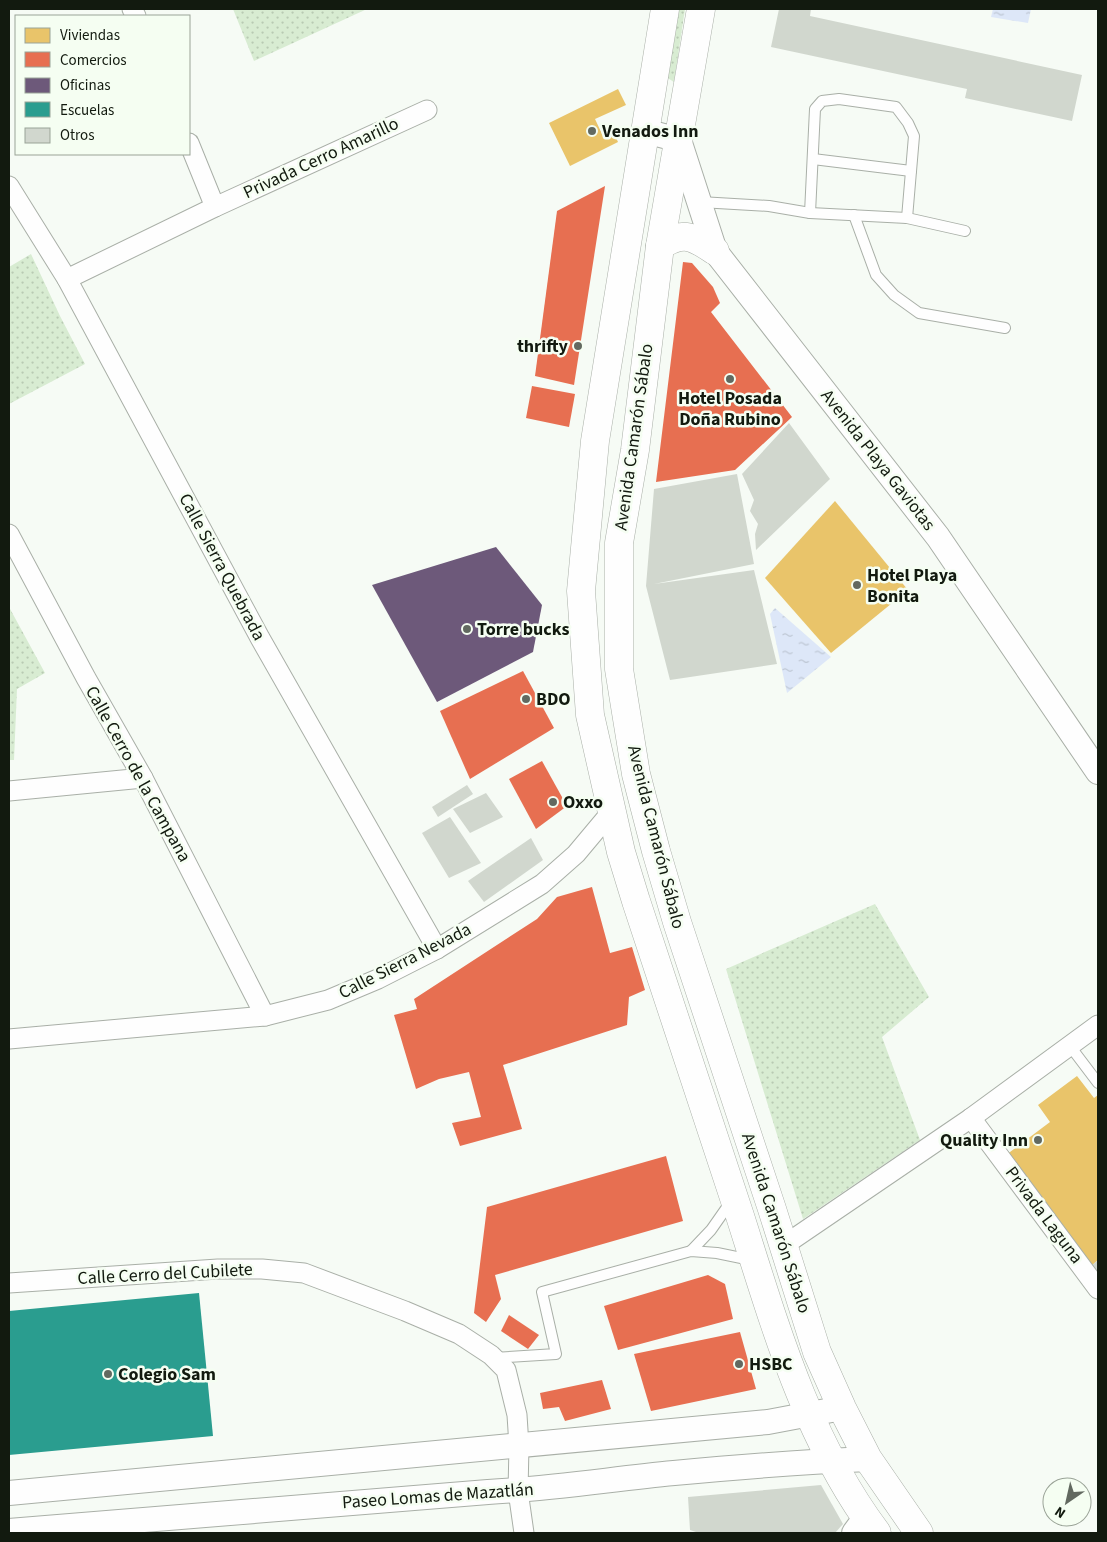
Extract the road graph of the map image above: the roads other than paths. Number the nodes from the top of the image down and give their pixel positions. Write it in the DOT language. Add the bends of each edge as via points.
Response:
graph roads {
  1 [pos="665,9"];
  2 [pos="701,9"];
  3 [pos="427,110"];
  4 [pos="645,131"];
  5 [pos="679,140"];
  6 [pos="190,145"];
  7 [pos="813,159"];
  8 [pos="911,171"];
  9 [pos="9,186"];
  10 [pos="699,202"];
  11 [pos="215,207"];
  12 [pos="810,213"];
  13 [pos="854,215"];
  14 [pos="907,218"];
  15 [pos="965,231"];
  16 [pos="660,246"];
  17 [pos="715,251"];
  18 [pos="67,279"];
  19 [pos="1006,328"];
  20 [pos="9,534"];
  21 [pos="1098,772"];
  22 [pos="143,778"];
  23 [pos="9,791"];
  24 [pos="612,811"];
  25 [pos="437,949"];
  26 [pos="266,1016"];
  27 [pos="1098,1025"];
  28 [pos="9,1039"];
  29 [pos="1070,1046"];
  30 [pos="1098,1083"];
  31 [pos="972,1118"];
  32 [pos="734,1197"];
  33 [pos="783,1246"];
  34 [pos="691,1251"];
  35 [pos="754,1261"];
  36 [pos="9,1282"];
  37 [pos="1098,1289"];
  38 [pos="494,1358"];
  39 [pos="842,1408"];
  40 [pos="808,1415"];
  41 [pos="519,1446"];
  42 [pos="868,1459"];
  43 [pos="832,1461"];
  44 [pos="518,1491"];
  45 [pos="9,1493"];
  46 [pos="865,1528"];
  47 [pos="9,1531"];
  48 [pos="524,1533"];
  49 [pos="919,1533"];
  1 -- 4 [label="main road, Avenida Camarón Sábalo"];
  2 -- 5 [label="main road, Avenida Camarón Sábalo"];
  3 -- 11 [label="street, Privada Cerro Amarillo"];
  4 -- 5 [label="street"];
  4 -- 24 [label="main road, Avenida Camarón Sábalo" via="595,441 582,591 590,715"];
  5 -- 10 [label="street, Avenida Playa Gaviotas"];
  5 -- 16 [label="main road, Avenida Camarón Sábalo"];
  6 -- 11 [label="street"];
  7 -- 8 [label="lane"];
  7 -- 8 [label="lane" via="815,109 822,101 839,99 896,108 914,136"];
  7 -- 12 [label="lane"];
  8 -- 14 [label="lane"];
  9 -- 18 [label="street, Calle Sierra Quebrada"];
  10 -- 12 [label="lane" via="769,206"];
  10 -- 17 [label="street, Avenida Playa Gaviotas"];
  11 -- 18 [label="street, Privada Cerro Amarillo"];
  12 -- 13 [label="lane"];
  13 -- 14 [label="lane"];
  13 -- 19 [label="lane" via="876,275 894,295 919,313"];
  14 -- 15 [label="lane"];
  16 -- 17 [label="main road" via="672,238 684,237 697,239"];
  16 -- 33 [label="main road, Avenida Camarón Sábalo" via="635,450 618,544 619,669 636,774 676,922"];
  17 -- 21 [label="street, Avenida Playa Gaviotas" via="938,537"];
  18 -- 25 [label="street, Calle Sierra Quebrada" via="260,638"];
  20 -- 22 [label="street, Calle Cerro de la Campana"];
  22 -- 23 [label="street"];
  22 -- 26 [label="street, Calle Cerro de la Campana"];
  24 -- 25 [label="street, Calle Sierra Nevada" via="576,854 542,884"];
  24 -- 32 [label="main road, Avenida Camarón Sábalo" via="636,901"];
  25 -- 26 [label="street, Calle Sierra Nevada" via="328,1000"];
  26 -- 28 [label="street, Calle Sierra Nevada"];
  27 -- 29 [label="street"];
  29 -- 30 [label="lane"];
  29 -- 31 [label="street"];
  31 -- 33 [label="street"];
  31 -- 37 [label="street, Privada Laguna"];
  32 -- 34 [label="lane" via="711,1230"];
  32 -- 35 [label="main road, Avenida Camarón Sábalo"];
  33 -- 39 [label="main road, Avenida Camarón Sábalo" via="817,1352"];
  34 -- 35 [label="lane"];
  34 -- 38 [label="lane" via="542,1292 556,1354"];
  35 -- 40 [label="main road, Avenida Camarón Sábalo"];
  36 -- 38 [label="street, Calle Cerro del Cubilete" via="218,1269 304,1273 459,1334"];
  38 -- 41 [label="street, Calle Cerro del Cubilete" via="506,1370 517,1415"];
  39 -- 40 [label="street"];
  39 -- 42 [label="main road, Avenida Camarón Sábalo"];
  40 -- 41 [label="street" via="768,1422"];
  40 -- 43 [label="main road, Avenida Camarón Sábalo"];
  41 -- 44 [label="street, Calle Cerro del Cubilete"];
  41 -- 45 [label="street"];
  42 -- 43 [label="street, Paseo Lomas de Mazatlán"];
  42 -- 49 [label="main road, Avenida Camarón Sábalo"];
  43 -- 44 [label="street, Paseo Lomas de Mazatlán" via="674,1473"];
  43 -- 46 [label="main road, Avenida Camarón Sábalo"];
  44 -- 47 [label="street, Paseo Lomas de Mazatlán"];
  44 -- 48 [label="street, Calle Cerro del Cubilete"];
}
